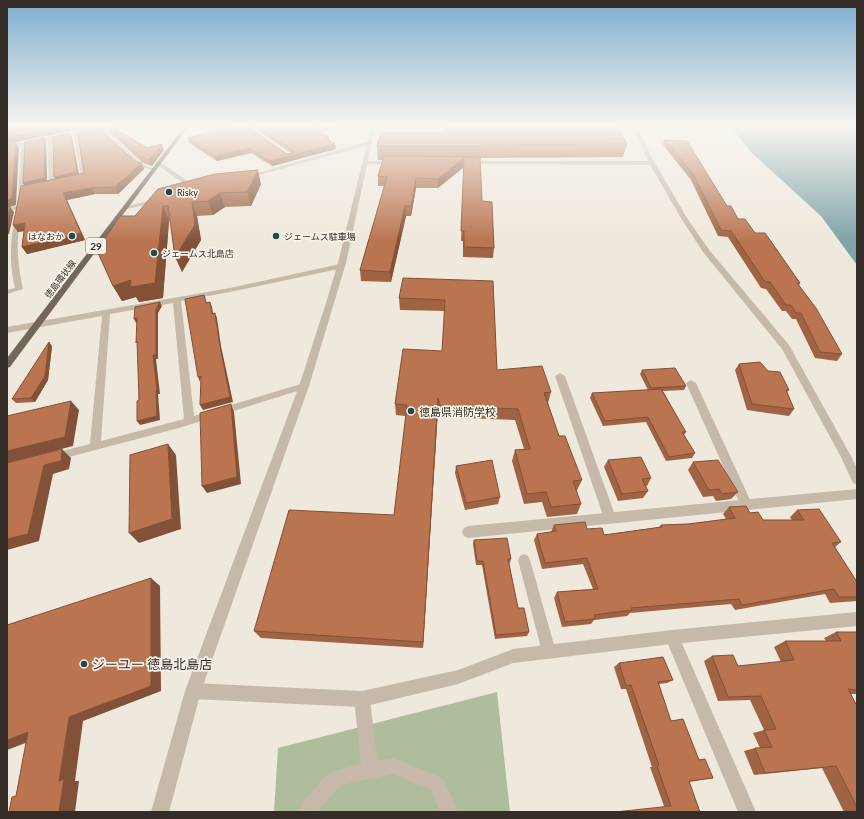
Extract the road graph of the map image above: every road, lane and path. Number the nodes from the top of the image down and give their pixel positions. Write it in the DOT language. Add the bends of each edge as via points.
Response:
graph roads {
  1 [pos="24,165"];
  2 [pos="53,165"];
  3 [pos="81,165"];
  4 [pos="141,165"];
  5 [pos="156,165"];
  6 [pos="161,165"];
  7 [pos="290,165"];
  8 [pos="365,165"];
  9 [pos="653,165"];
  10 [pos="153,170"];
  11 [pos="236,180"];
  12 [pos="187,183"];
  13 [pos="163,200"];
  14 [pos="20,207"];
  15 [pos="126,207"];
  16 [pos="7,210"];
  17 [pos="340,266"];
  18 [pos="7,292"];
  19 [pos="177,299"];
  20 [pos="106,312"];
  21 [pos="37,324"];
  22 [pos="7,330"];
  23 [pos="7,365"];
  24 [pos="560,376"];
  25 [pos="691,383"];
  26 [pos="304,386"];
  27 [pos="189,421"];
  28 [pos="95,447"];
  29 [pos="44,460"];
  30 [pos="857,480"];
  31 [pos="857,494"];
  32 [pos="746,504"];
  33 [pos="610,518"];
  34 [pos="468,532"];
  35 [pos="524,560"];
  36 [pos="857,619"];
  37 [pos="672,637"];
  38 [pos="549,652"];
  39 [pos="193,691"];
  40 [pos="362,700"];
  41 [pos="370,771"];
  42 [pos="160,812"];
  43 [pos="308,812"];
  44 [pos="449,812"];
  45 [pos="747,812"];
  1 -- 14 [label="street" via="24,190"];
  2 -- 3 [label="street" via="56,184 84,178"];
  4 -- 10 [label="street"];
  5 -- 10 [label="main road, 徳島環状線 / 29"];
  6 -- 12 [label="street"];
  7 -- 11 [label="street"];
  8 -- 17 [label="street"];
  9 -- 30 [label="street" via="707,252 786,347"];
  10 -- 15 [label="main road, 徳島環状線 / 29"];
  13 -- 15 [label="street"];
  14 -- 16 [label="street"];
  14 -- 18 [label="street" via="12,239 19,289"];
  15 -- 21 [label="main road, 徳島環状線 / 29"];
  17 -- 19 [label="street"];
  17 -- 26 [label="street"];
  19 -- 20 [label="street"];
  19 -- 27 [label="street"];
  20 -- 21 [label="street"];
  20 -- 28 [label="street"];
  21 -- 22 [label="street"];
  21 -- 23 [label="main road, 徳島環状線 / 29"];
  24 -- 33 [label="street"];
  25 -- 32 [label="street"];
  26 -- 27 [label="street"];
  26 -- 39 [label="street"];
  27 -- 28 [label="street"];
  28 -- 29 [label="street"];
  31 -- 32 [label="street"];
  32 -- 33 [label="street"];
  33 -- 34 [label="street"];
  35 -- 38 [label="street"];
  36 -- 37 [label="street"];
  37 -- 38 [label="street"];
  37 -- 45 [label="street"];
  38 -- 40 [label="street" via="513,656 458,677"];
  39 -- 40 [label="street"];
  39 -- 42 [label="street"];
  40 -- 41 [label="street"];
  41 -- 43 [label="street" via="336,778 309,806"];
  41 -- 44 [label="street" via="393,766 437,784"];
}
